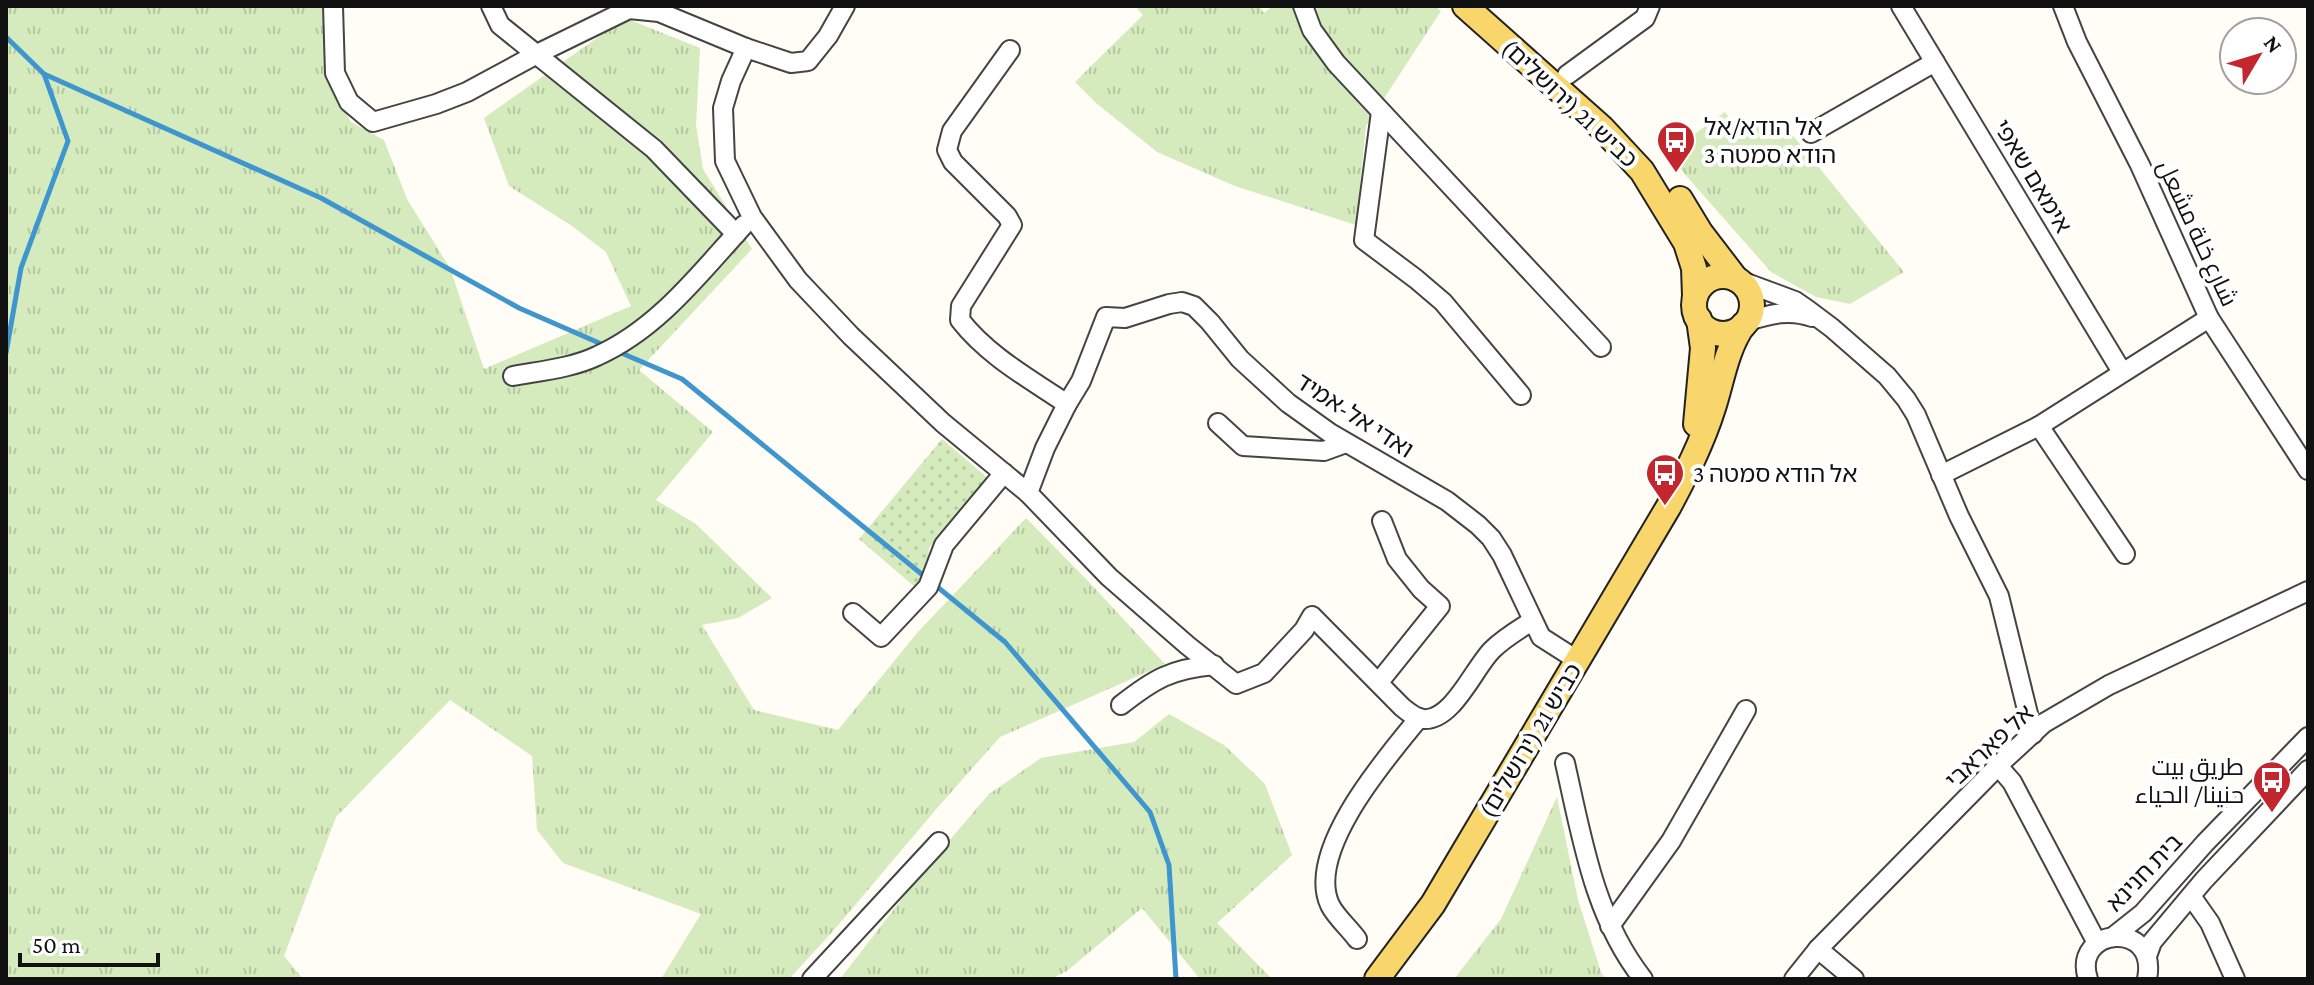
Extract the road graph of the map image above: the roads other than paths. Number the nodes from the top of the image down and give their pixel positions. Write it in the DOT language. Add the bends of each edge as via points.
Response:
graph roads {
  1 [pos="333,6"];
  2 [pos="491,6"];
  3 [pos="845,6"];
  4 [pos="1303,6"];
  5 [pos="1465,6"];
  6 [pos="1489,6"];
  7 [pos="1650,6"];
  8 [pos="1901,6"];
  9 [pos="2063,6"];
  10 [pos="629,8"];
  11 [pos="746,48"];
  12 [pos="1010,50"];
  13 [pos="537,54"];
  14 [pos="1935,62"];
  15 [pos="1567,75"];
  16 [pos="1381,112"];
  17 [pos="1811,133"];
  18 [pos="752,217"];
  19 [pos="736,234"];
  20 [pos="1738,280"];
  21 [pos="1697,308"];
  22 [pos="2209,318"];
  23 [pos="1745,323"];
  24 [pos="1832,328"];
  25 [pos="1601,347"];
  26 [pos="2122,372"];
  27 [pos="513,376"];
  28 [pos="1521,395"];
  29 [pos="1067,404"];
  30 [pos="1218,423"];
  31 [pos="2039,426"];
  32 [pos="1346,443"];
  33 [pos="2308,470"];
  34 [pos="1004,473"];
  35 [pos="1941,475"];
  36 [pos="1028,493"];
  37 [pos="1675,495"];
  38 [pos="1382,521"];
  39 [pos="2125,554"];
  40 [pos="2308,591"];
  41 [pos="853,613"];
  42 [pos="1532,621"];
  43 [pos="1577,660"];
  44 [pos="1214,665"];
  45 [pos="1379,682"];
  46 [pos="1121,705"];
  47 [pos="1746,710"];
  48 [pos="1419,718"];
  49 [pos="2033,734"];
  50 [pos="2308,737"];
  51 [pos="1565,763"];
  52 [pos="1998,766"];
  53 [pos="2308,770"];
  54 [pos="939,842"];
  55 [pos="2191,896"];
  56 [pos="1610,926"];
  57 [pos="1357,939"];
  58 [pos="2106,940"];
  59 [pos="1818,949"];
  60 [pos="2147,956"];
  61 [pos="2086,973"];
  62 [pos="812,979"];
  63 [pos="1377,979"];
  64 [pos="1643,979"];
  65 [pos="1794,979"];
  66 [pos="1854,979"];
  67 [pos="2147,979"];
  68 [pos="2235,979"];
  1 -- 13 [label="street" via="335,73 349,102 373,122 467,92"];
  2 -- 13 [label="street" via="500,25"];
  3 -- 11 [label="street" via="808,61 791,63"];
  4 -- 16 [label="street" via="1326,50"];
  5 -- 21 [label="main road, כביש 21 (ירושלים)" via="1602,128 1642,171 1686,243"];
  6 -- 15 [label="main road, כביש 21 (ירושלים)"];
  7 -- 15 [label="street" via="1645,18"];
  8 -- 14 [label="street, אימאם שאפי"];
  9 -- 22 [label="street, شارع خلة مشعل"];
  10 -- 11 [label="street" via="659,12"];
  10 -- 13 [label="street"];
  11 -- 18 [label="street" via="723,108 725,161"];
  12 -- 29 [label="street" via="952,131 947,150 1012,225 961,306 960,320 1005,363"];
  13 -- 19 [label="street" via="654,149"];
  14 -- 17 [label="street"];
  14 -- 26 [label="street, אימאם שאפי"];
  15 -- 20 [label="main road, כביש 21 (ירושלים)" via="1642,144"];
  16 -- 25 [label="street"];
  16 -- 28 [label="street" via="1364,240 1443,302"];
  18 -- 19 [label="street"];
  18 -- 34 [label="street" via="798,280 851,336"];
  19 -- 27 [label="street" via="660,315 632,337 596,357"];
  20 -- 21 [label="main road" via="1719,275 1709,279 1701,286"];
  20 -- 23 [label="main road" via="1752,299"];
  20 -- 24 [label="street" via="1795,301"];
  21 -- 23 [label="main road" via="1712,332 1737,330"];
  21 -- 37 [label="main road, כביש 21 (ירושלים)" via="1703,348 1699,402"];
  22 -- 26 [label="street"];
  22 -- 33 [label="street, شارع خلة مشعل"];
  23 -- 24 [label="street" via="1793,312"];
  23 -- 37 [label="main road, כביש 21 (ירושלים)" via="1731,347 1701,443"];
  24 -- 35 [label="street" via="1906,399"];
  26 -- 31 [label="street"];
  29 -- 32 [label="street, ואדי אל-אמיד" via="1106,317 1125,318 1182,302 1194,306 1288,403"];
  29 -- 36 [label="street"];
  30 -- 32 [label="street" via="1243,446 1324,451"];
  31 -- 35 [label="street"];
  31 -- 39 [label="street"];
  32 -- 42 [label="street, ואדי אל-אמיד" via="1447,501 1478,525 1502,555"];
  34 -- 36 [label="street"];
  34 -- 41 [label="street" via="944,545 928,587 881,637"];
  35 -- 49 [label="street" via="1999,596"];
  36 -- 44 [label="street" via="1109,577"];
  37 -- 43 [label="main road, כביש 21 (ירושלים)"];
  38 -- 45 [label="street" via="1397,559 1440,606"];
  40 -- 49 [label="street, אל פאראבי" via="2109,685"];
  42 -- 43 [label="street, ואדי אל-אמיד" via="1541,637"];
  42 -- 48 [label="street" via="1490,651 1444,712"];
  43 -- 63 [label="main road, כביש 21 (ירושלים)" via="1433,904"];
  44 -- 45 [label="street" via="1236,684 1264,673 1312,616"];
  44 -- 46 [label="street" via="1165,675"];
  45 -- 48 [label="street"];
  47 -- 56 [label="street" via="1671,841"];
  48 -- 57 [label="street" via="1372,777 1340,828 1330,857 1330,905"];
  49 -- 52 [label="street, אל פאראבי"];
  50 -- 58 [label="street, בית חנינא" via="2143,913"];
  51 -- 56 [label="street" via="1597,894"];
  52 -- 58 [label="street"];
  52 -- 59 [label="street, אל פאראבי"];
  53 -- 55 [label="street, בית חנינא"];
  54 -- 62 [label="street"];
  55 -- 60 [label="street, בית חנינא" via="2152,942"];
  55 -- 68 [label="street" via="2210,923"];
  56 -- 64 [label="street"];
  58 -- 60 [label="street" via="2125,937"];
  58 -- 61 [label="street" via="2090,952"];
  59 -- 65 [label="street, אל פאראבי"];
  59 -- 66 [label="street"];
  60 -- 67 [label="street"];
}
